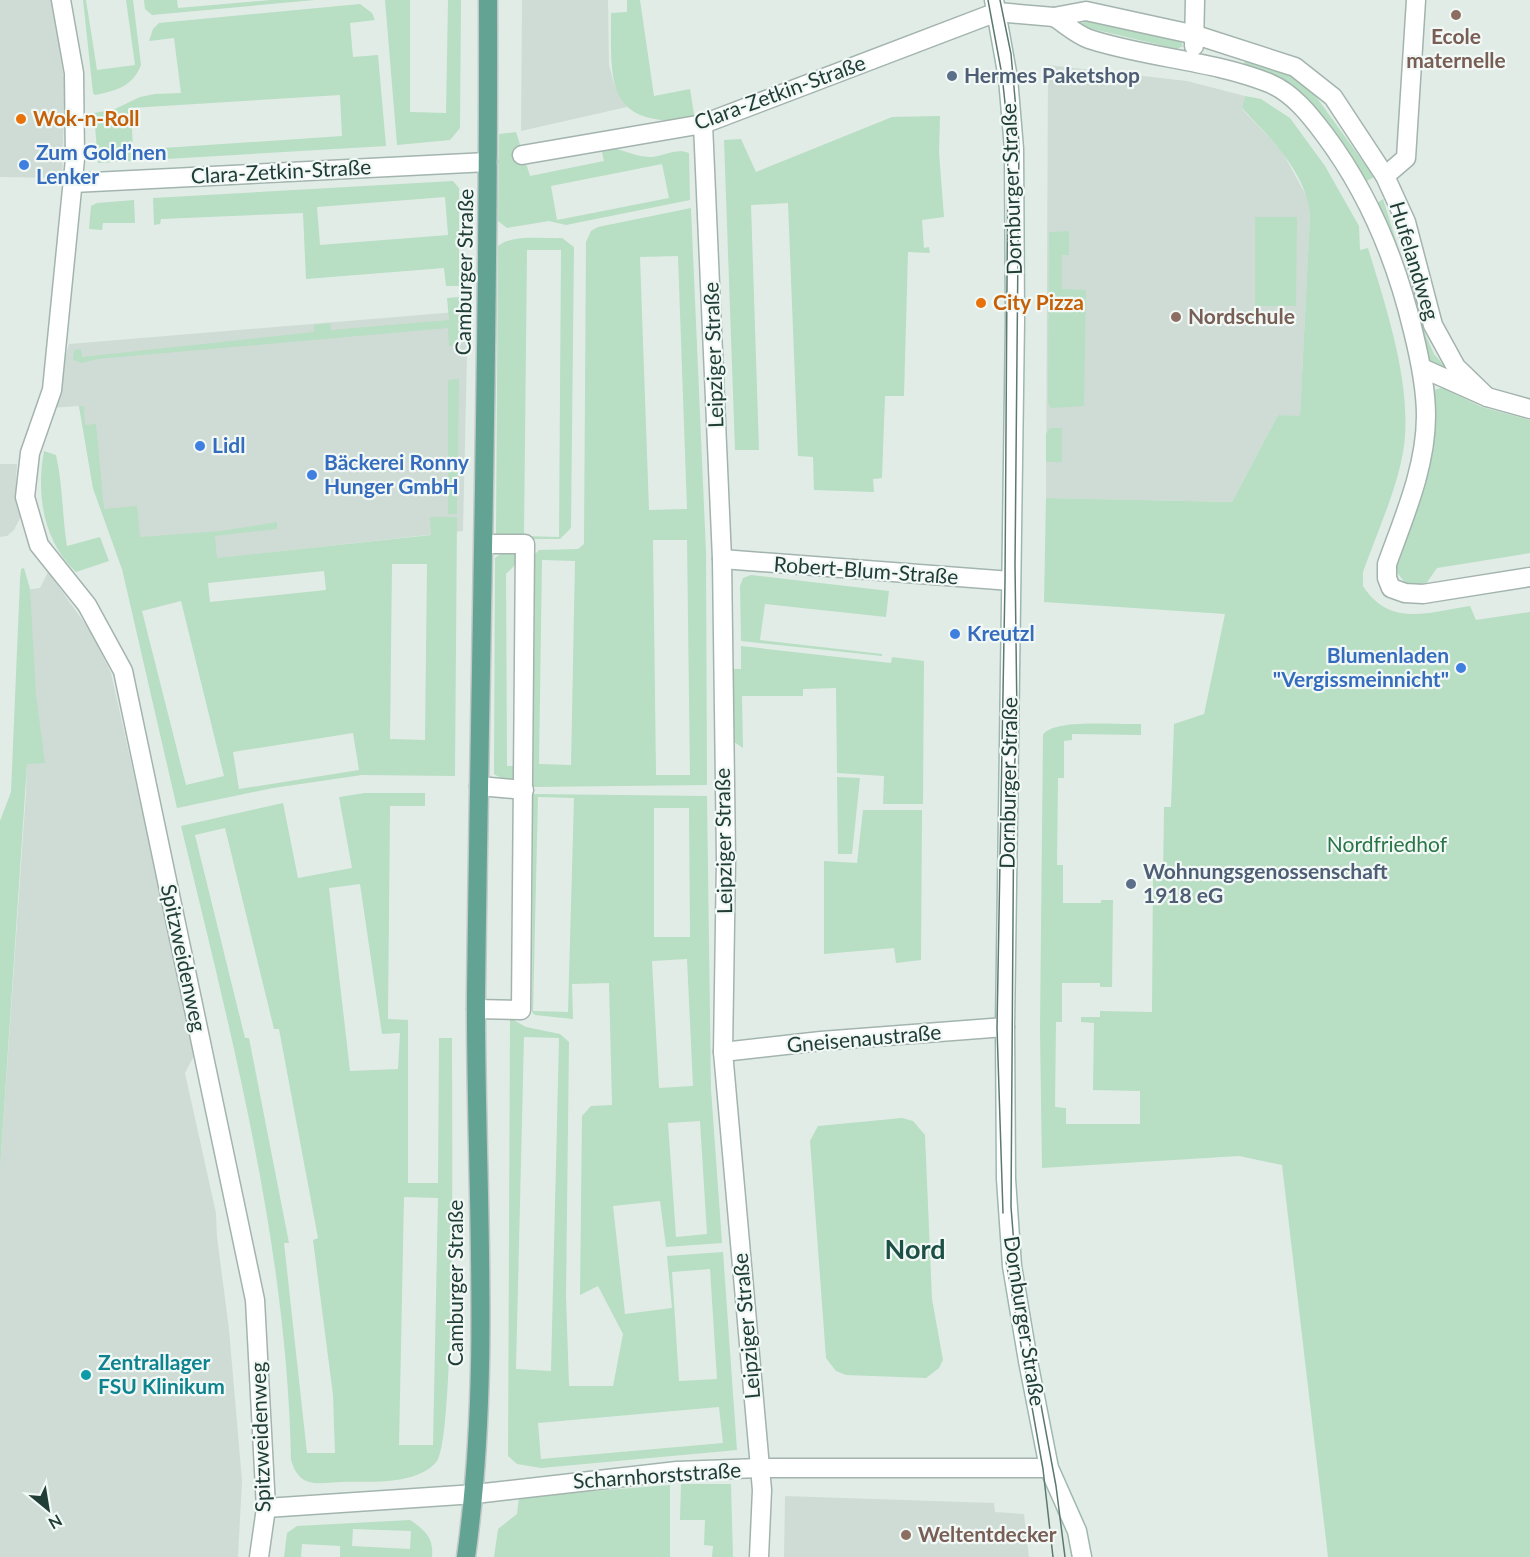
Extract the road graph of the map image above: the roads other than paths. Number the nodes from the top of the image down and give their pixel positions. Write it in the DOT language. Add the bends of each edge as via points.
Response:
graph roads {
  1 [pos="61,0"];
  2 [pos="488,0"];
  3 [pos="1195,0"];
  4 [pos="1416,0"];
  5 [pos="995,6"];
  6 [pos="1054,17"];
  7 [pos="1196,35"];
  8 [pos="1191,61"];
  9 [pos="703,124"];
  10 [pos="522,155"];
  11 [pos="488,162"];
  12 [pos="1384,176"];
  13 [pos="73,183"];
  14 [pos="1422,368"];
  15 [pos="1487,397"];
  16 [pos="1530,409"];
  17 [pos="485,544"];
  18 [pos="722,559"];
  19 [pos="1530,577"];
  20 [pos="1011,581"];
  21 [pos="479,786"];
  22 [pos="524,790"];
  23 [pos="476,1009"];
  24 [pos="1005,1027"];
  25 [pos="723,1052"];
  26 [pos="760,1468"];
  27 [pos="1049,1468"];
  28 [pos="475,1494"];
  29 [pos="266,1508"];
  30 [pos="259,1557"];
  31 [pos="466,1557"];
  32 [pos="759,1557"];
  33 [pos="1082,1557"];
  1 -- 13 [label="street, Spitzweidenweg" via="74,73"];
  2 -- 11 [label="main road, Camburger Straße"];
  3 -- 7 [label="street"];
  4 -- 12 [label="street" via="1406,158"];
  5 -- 6 [label="street, Hufelandweg"];
  5 -- 9 [label="street, Clara-Zetkin-Straße"];
  5 -- 20 [label="street, Dornburger Straße" via="1008,78 1014,148"];
  6 -- 7 [label="street, Hufelandweg" via="1086,10"];
  6 -- 8 [label="street, Hufelandweg" via="1086,39"];
  7 -- 8 [label="street"];
  7 -- 12 [label="street, Hufelandweg" via="1295,68 1333,97"];
  8 -- 14 [label="street, Hufelandweg" via="1271,84 1305,107 1339,154 1388,244"];
  9 -- 10 [label="street, Clara-Zetkin-Straße"];
  9 -- 18 [label="street, Leipziger Straße"];
  11 -- 13 [label="street, Clara-Zetkin-Straße"];
  11 -- 17 [label="main road, Camburger Straße"];
  12 -- 15 [label="street, Hufelandweg" via="1406,222 1433,325 1456,367"];
  13 -- 29 [label="street, Spitzweidenweg" via="52,390 30,453 25,497 39,545 87,605 123,671 255,1300"];
  14 -- 15 [label="street, Hufelandweg"];
  14 -- 19 [label="street, Hufelandweg" via="1424,449 1388,564 1391,588 1423,594"];
  15 -- 16 [label="street, Hufelandweg"];
  17 -- 21 [label="main road, Camburger Straße"];
  17 -- 22 [label="street" via="525,544"];
  18 -- 20 [label="street, Robert-Blum-Straße"];
  18 -- 25 [label="street, Leipziger Straße" via="726,860"];
  20 -- 24 [label="street, Dornburger Straße"];
  21 -- 22 [label="street"];
  21 -- 23 [label="main road, Camburger Straße"];
  22 -- 23 [label="street" via="521,1010"];
  23 -- 28 [label="main road, Camburger Straße" via="479,1326"];
  24 -- 25 [label="street, Gneisenaustraße"];
  24 -- 27 [label="street, Dornburger Straße" via="1011,1266"];
  25 -- 26 [label="street, Leipziger Straße"];
  26 -- 27 [label="street, Scharnhorststraße"];
  26 -- 28 [label="street, Scharnhorststraße" via="642,1474"];
  26 -- 32 [label="street, Leipziger Straße"];
  27 -- 33 [label="street, Dornburger Straße" via="1077,1531"];
  28 -- 29 [label="street, Scharnhorststraße"];
  28 -- 31 [label="main road, Camburger Straße"];
  29 -- 30 [label="street, Spitzweidenweg"];
}
